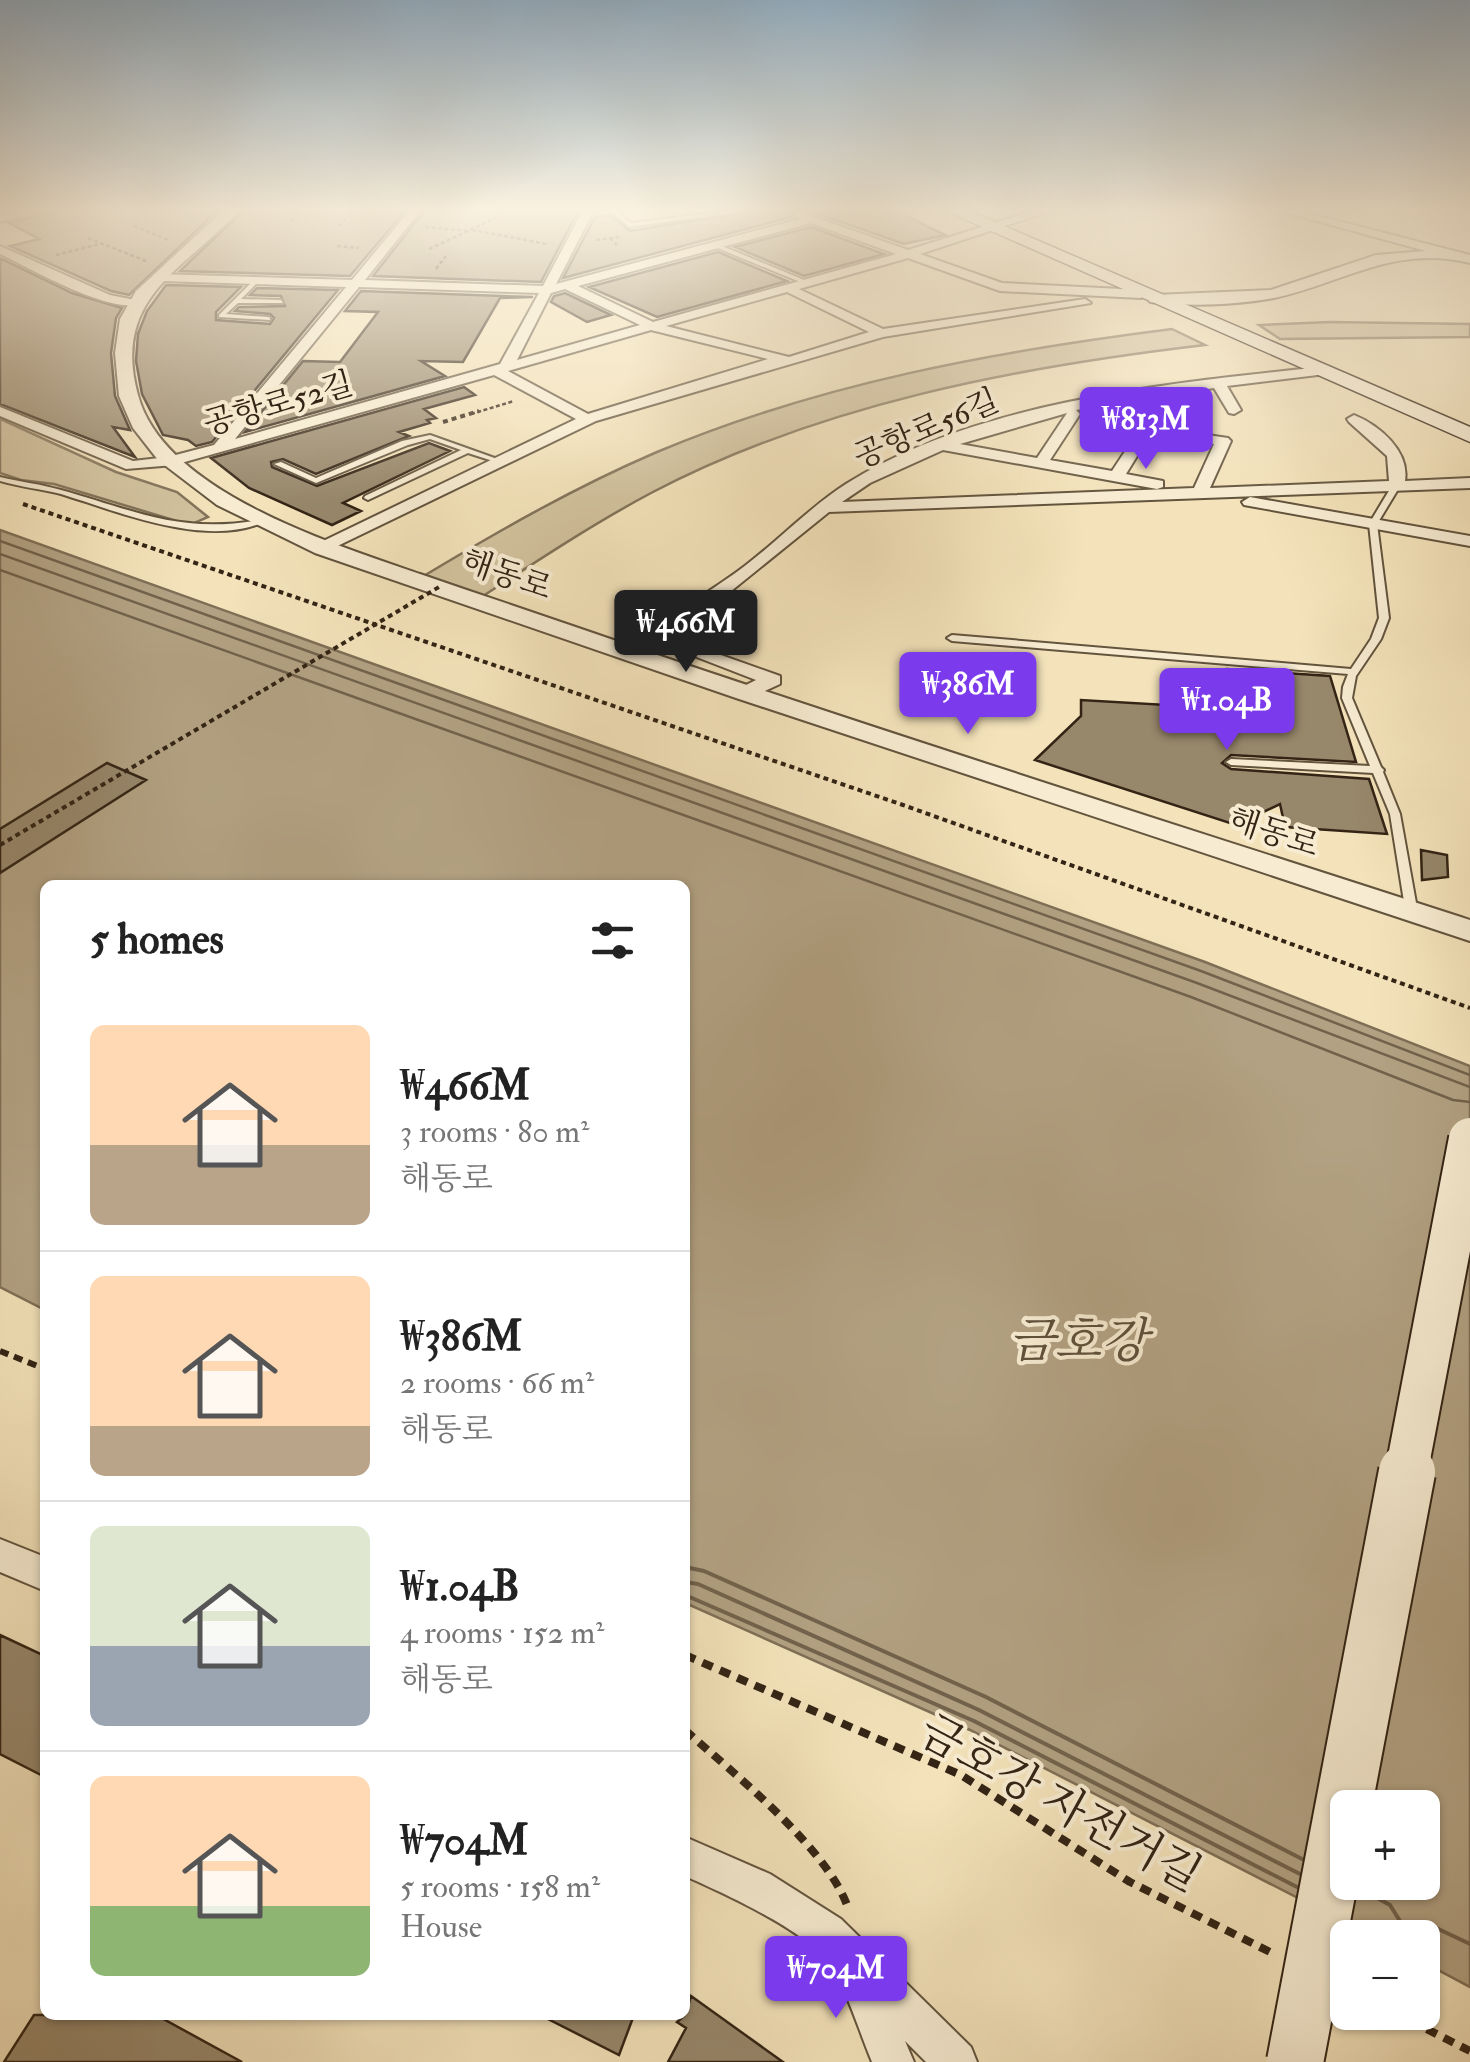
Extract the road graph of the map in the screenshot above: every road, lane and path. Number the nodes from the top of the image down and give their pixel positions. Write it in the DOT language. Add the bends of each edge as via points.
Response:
graph roads {
  1 [pos="135,306"];
  2 [pos="233,306"];
  3 [pos="336,306"];
  4 [pos="538,306"];
  5 [pos="611,306"];
  6 [pos="724,306"];
  7 [pos="826,306"];
  8 [pos="1057,306"];
  9 [pos="1171,306"];
  10 [pos="268,319"];
  11 [pos="654,326"];
  12 [pos="880,332"];
  13 [pos="792,361"];
  14 [pos="502,368"];
  15 [pos="1321,372"];
  16 [pos="1218,382"];
  17 [pos="540,394"];
  18 [pos="1234,410"];
  19 [pos="0,412"];
  20 [pos="1072,414"];
  21 [pos="1354,418"];
  22 [pos="588,420"];
  23 [pos="438,423"];
  24 [pos="1464,435"];
  25 [pos="940,445"];
  26 [pos="220,447"];
  27 [pos="467,450"];
  28 [pos="500,461"];
  29 [pos="169,462"];
  30 [pos="1041,463"];
  31 [pos="278,464"];
  32 [pos="1116,476"];
  33 [pos="0,479"];
  34 [pos="1470,483"];
  35 [pos="1396,486"];
  36 [pos="1200,492"];
  37 [pos="368,498"];
  38 [pos="18,503"];
  39 [pos="824,507"];
  40 [pos="260,522"];
  41 [pos="1373,524"];
  42 [pos="1470,541"];
  43 [pos="324,548"];
  44 [pos="439,587"];
  45 [pos="952,638"];
  46 [pos="1355,672"];
  47 [pos="745,693"];
  48 [pos="1231,762"];
  49 [pos="1379,770"];
  50 [pos="0,844"];
  51 [pos="1412,914"];
  52 [pos="1470,932"];
  53 [pos="1470,1008"];
  54 [pos="1470,1139"];
  55 [pos="0,1351"];
  56 [pos="40,1367"];
  57 [pos="0,1554"];
  58 [pos="40,1572"];
  59 [pos="690,1657"];
  60 [pos="690,1735"];
  61 [pos="690,1858"];
  62 [pos="845,1951"];
  63 [pos="1280,1957"];
  64 [pos="1429,2030"];
  65 [pos="1470,2050"];
  66 [pos="892,2062"];
  67 [pos="956,2062"];
  68 [pos="1295,2062"];
  1 -- 29 [label="street, 해동로" via="124,342 123,385"];
  2 -- 10 [label="lane" via="221,316"];
  3 -- 26 [label="street"];
  4 -- 14 [label="street"];
  5 -- 11 [label="street"];
  6 -- 11 [label="street, 공항로52길"];
  7 -- 12 [label="street"];
  8 -- 12 [label="street"];
  9 -- 15 [label="main road"];
  11 -- 13 [label="street"];
  11 -- 14 [label="street, 공항로52길"];
  12 -- 13 [label="street"];
  13 -- 22 [label="street"];
  14 -- 17 [label="street"];
  14 -- 26 [label="street, 공항로52길"];
  15 -- 16 [label="street, 공항로56길"];
  15 -- 24 [label="main road"];
  16 -- 18 [label="street"];
  16 -- 25 [label="street, 공항로56길" via="1007,421"];
  17 -- 22 [label="street"];
  17 -- 23 [label="path"];
  19 -- 29 [label="street, 공항로52길" via="132,466"];
  20 -- 30 [label="street"];
  21 -- 35 [label="street" via="1399,460"];
  22 -- 28 [label="street"];
  25 -- 30 [label="street"];
  25 -- 39 [label="street, 공항로56길"];
  26 -- 29 [label="street, 공항로52길"];
  27 -- 28 [label="lane"];
  27 -- 31 [label="lane" via="430,438 405,443 316,481"];
  27 -- 37 [label="lane"];
  28 -- 43 [label="street"];
  29 -- 40 [label="street, 해동로"];
  30 -- 32 [label="street"];
  32 -- 36 [label="street"];
  32 -- 36 [label="street" via="1146,430 1222,441"];
  33 -- 40 [label="lane" via="177,527 229,530"];
  34 -- 35 [label="street"];
  35 -- 36 [label="street"];
  35 -- 41 [label="lane"];
  36 -- 39 [label="street"];
  36 -- 41 [label="street"];
  38 -- 53 [label="path"];
  39 -- 47 [label="street, 공항로56길" via="660,639 774,680"];
  40 -- 43 [label="street, 해동로"];
  41 -- 42 [label="street"];
  41 -- 46 [label="lane" via="1384,618 1382,633"];
  43 -- 44 [label="street, 해동로"];
  44 -- 47 [label="street, 해동로"];
  44 -- 50 [label="path, bridge"];
  45 -- 46 [label="lane"];
  46 -- 49 [label="lane" via="1347,698"];
  47 -- 51 [label="street, 해동로"];
  48 -- 49 [label="lane"];
  49 -- 51 [label="lane" via="1395,814"];
  51 -- 52 [label="street, 해동로"];
  54 -- 68 [label="main road, bridge"];
  55 -- 56 [label="path"];
  57 -- 58 [label="street"];
  59 -- 63 [label="path, 금호강 자전거길" via="961,1775 1130,1882"];
  60 -- 62 [label="path" via="826,1867 848,1898"];
  61 -- 62 [label="street" via="756,1888"];
  62 -- 66 [label="street"];
  62 -- 67 [label="street"];
  64 -- 65 [label="path"];
}
